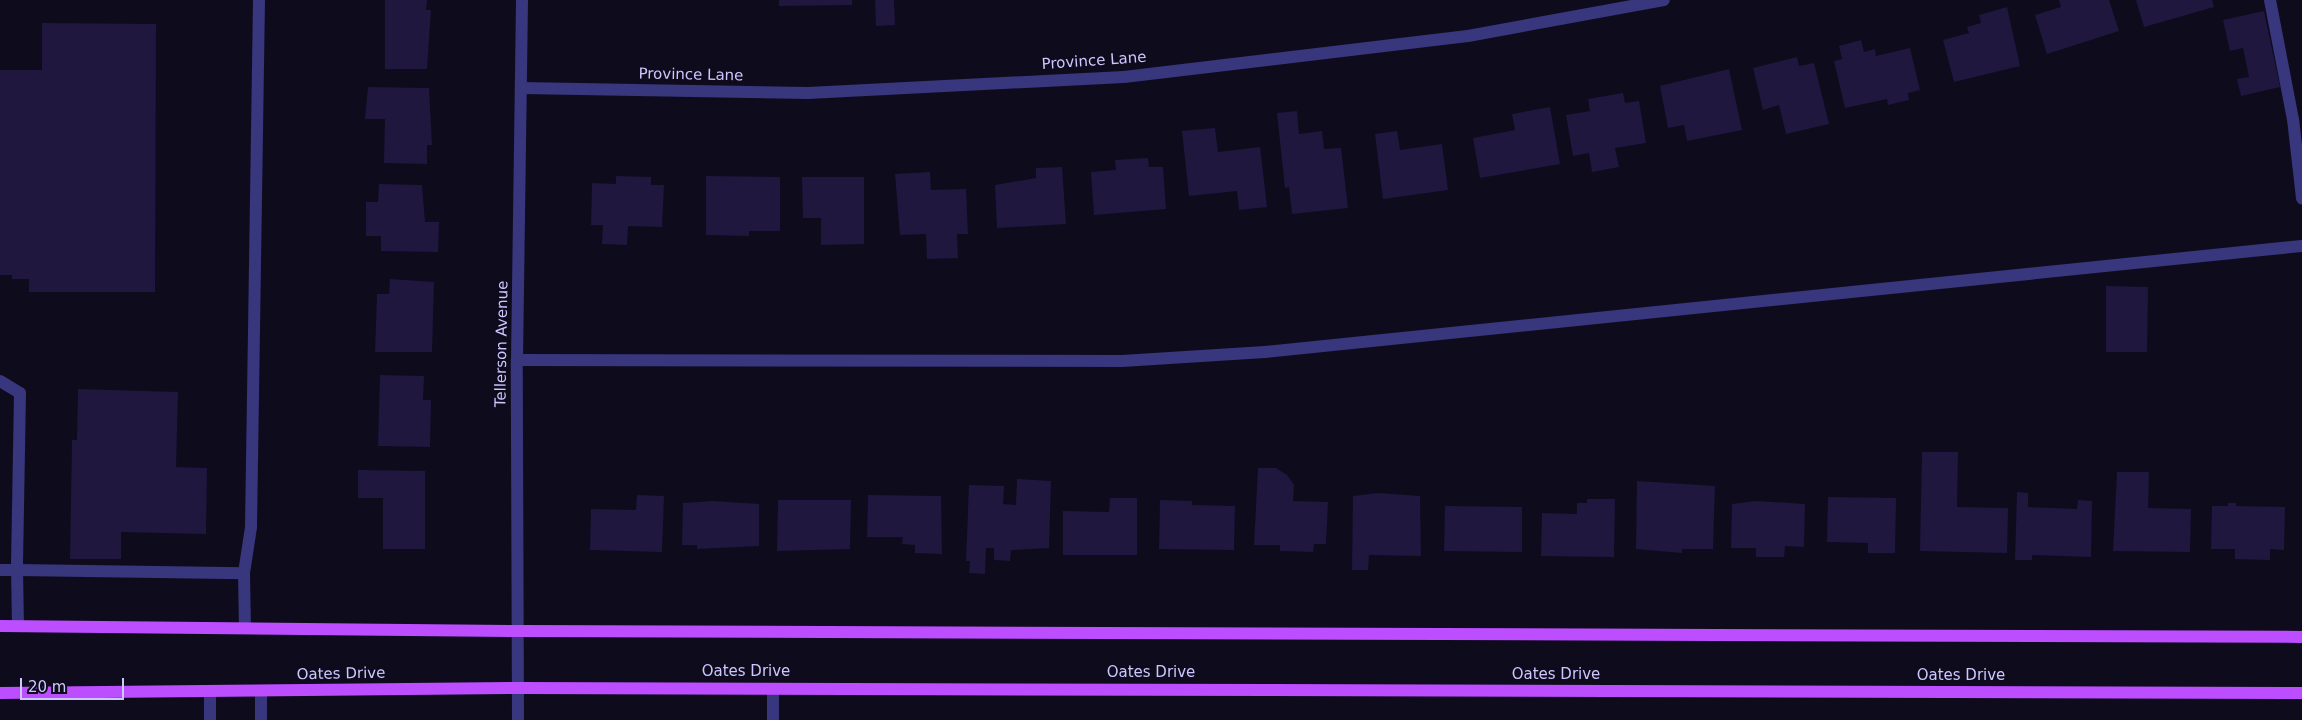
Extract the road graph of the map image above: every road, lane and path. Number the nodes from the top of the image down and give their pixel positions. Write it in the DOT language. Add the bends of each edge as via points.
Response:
graph roads {
  1 [pos="259,0"];
  2 [pos="522,0"];
  3 [pos="1664,0"];
  4 [pos="2270,0"];
  5 [pos="522,88"];
  6 [pos="2302,198"];
  7 [pos="2302,246"];
  8 [pos="517,360"];
  9 [pos="0,381"];
  10 [pos="0,570"];
  11 [pos="17,570"];
  12 [pos="244,573"];
  13 [pos="0,626"];
  14 [pos="18,626"];
  15 [pos="245,628"];
  16 [pos="518,631"];
  17 [pos="2302,636"];
  18 [pos="519,688"];
  19 [pos="773,689"];
  20 [pos="210,691"];
  21 [pos="260,691"];
  22 [pos="0,693"];
  23 [pos="2302,693"];
  24 [pos="210,720"];
  25 [pos="260,720"];
  26 [pos="518,720"];
  27 [pos="773,720"];
  1 -- 12 [label="street" via="251,527"];
  2 -- 5 [label="street, Tellerson Avenue"];
  3 -- 5 [label="street, Province Lane" via="1468,36 1124,77 808,93"];
  4 -- 6 [label="street" via="2292,119"];
  5 -- 8 [label="street, Tellerson Avenue"];
  7 -- 8 [label="street" via="1255,353 1122,361"];
  8 -- 16 [label="street, Tellerson Avenue"];
  9 -- 11 [label="street" via="20,393"];
  10 -- 11 [label="street"];
  11 -- 12 [label="street"];
  11 -- 14 [label="street"];
  12 -- 15 [label="street"];
  13 -- 14 [label="main road"];
  14 -- 15 [label="main road"];
  15 -- 16 [label="main road"];
  16 -- 17 [label="main road"];
  16 -- 18 [label="street, Tellerson Avenue"];
  18 -- 19 [label="main road, Oates Drive"];
  18 -- 21 [label="main road, Oates Drive"];
  18 -- 26 [label="street, Tellerson Avenue"];
  19 -- 23 [label="main road, Oates Drive"];
  19 -- 27 [label="street"];
  20 -- 21 [label="main road, Oates Drive"];
  20 -- 22 [label="main road, Oates Drive"];
  20 -- 24 [label="street"];
  21 -- 25 [label="street"];
}
